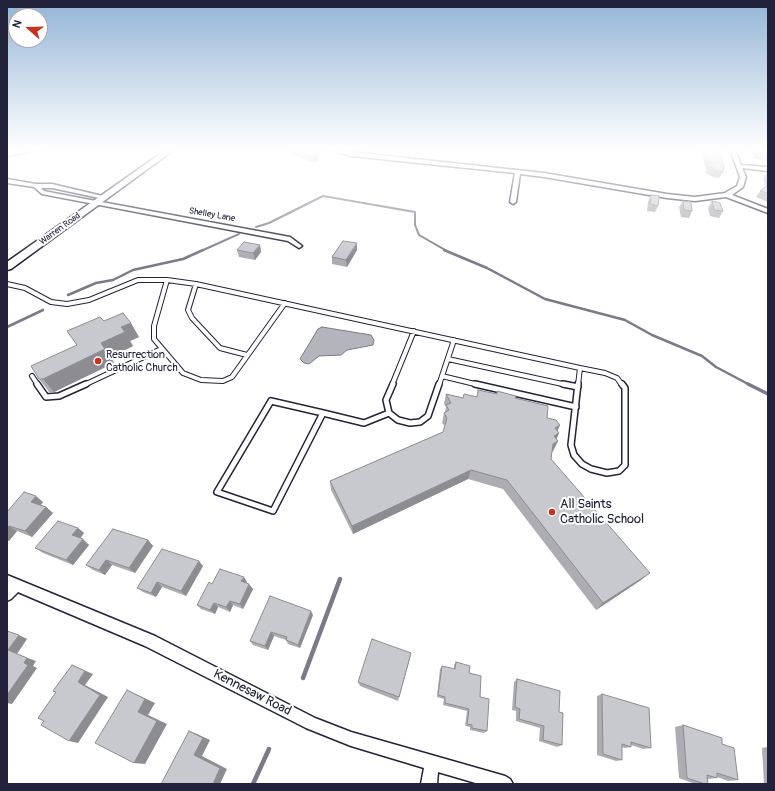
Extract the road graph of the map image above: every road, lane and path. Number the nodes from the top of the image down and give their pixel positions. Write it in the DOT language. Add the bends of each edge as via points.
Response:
graph roads {
  1 [pos="36,186"];
  2 [pos="119,186"];
  3 [pos="516,186"];
  4 [pos="613,186"];
  5 [pos="740,186"];
  6 [pos="727,195"];
  7 [pos="104,197"];
  8 [pos="513,202"];
  9 [pos="95,203"];
  10 [pos="768,211"];
  11 [pos="299,246"];
  12 [pos="7,266"];
  13 [pos="167,280"];
  14 [pos="7,284"];
  15 [pos="196,284"];
  16 [pos="285,304"];
  17 [pos="414,331"];
  18 [pos="454,340"];
  19 [pos="161,349"];
  20 [pos="248,355"];
  21 [pos="448,358"];
  22 [pos="580,367"];
  23 [pos="32,376"];
  24 [pos="442,376"];
  25 [pos="578,387"];
  26 [pos="576,407"];
  27 [pos="323,413"];
  28 [pos="389,413"];
  29 [pos="10,587"];
  30 [pos="432,763"];
  31 [pos="429,784"];
  32 [pos="504,784"];
  1 -- 7 [label="street" via="52,186"];
  1 -- 9 [label="street, Shelley Lane" via="42,192"];
  2 -- 7 [label="street, Warren Road"];
  3 -- 8 [label="street"];
  4 -- 6 [label="street" via="680,198"];
  5 -- 6 [label="street"];
  6 -- 10 [label="street"];
  7 -- 9 [label="street, Warren Road"];
  9 -- 11 [label="street, Shelley Lane" via="290,239"];
  9 -- 12 [label="street, Warren Road"];
  13 -- 14 [label="lane" via="138,280 88,300 67,304 51,302 25,288"];
  13 -- 15 [label="lane"];
  13 -- 19 [label="lane" via="153,334"];
  15 -- 16 [label="lane"];
  15 -- 20 [label="lane" via="188,310 192,318 220,348"];
  16 -- 17 [label="lane"];
  16 -- 20 [label="lane"];
  17 -- 18 [label="lane"];
  17 -- 28 [label="lane" via="386,400"];
  18 -- 21 [label="lane"];
  18 -- 22 [label="lane"];
  19 -- 20 [label="lane" via="183,373 201,380 223,381 232,377"];
  19 -- 23 [label="lane" via="59,396 46,397"];
  21 -- 24 [label="lane"];
  21 -- 25 [label="lane"];
  22 -- 25 [label="lane"];
  22 -- 26 [label="lane" via="612,375 622,382 625,388 625,465 619,471 607,473 591,469 574,455 571,445"];
  24 -- 26 [label="lane"];
  24 -- 28 [label="lane" via="428,416 420,422 398,420"];
  25 -- 26 [label="lane"];
  27 -- 27 [label="lane" via="272,401 217,492 273,511"];
  27 -- 28 [label="lane" via="364,423"];
  29 -- 30 [label="street, Kennesaw Road" via="150,641 311,723 351,739"];
  30 -- 31 [label="street"];
  30 -- 32 [label="street, Kennesaw Road"];
}
